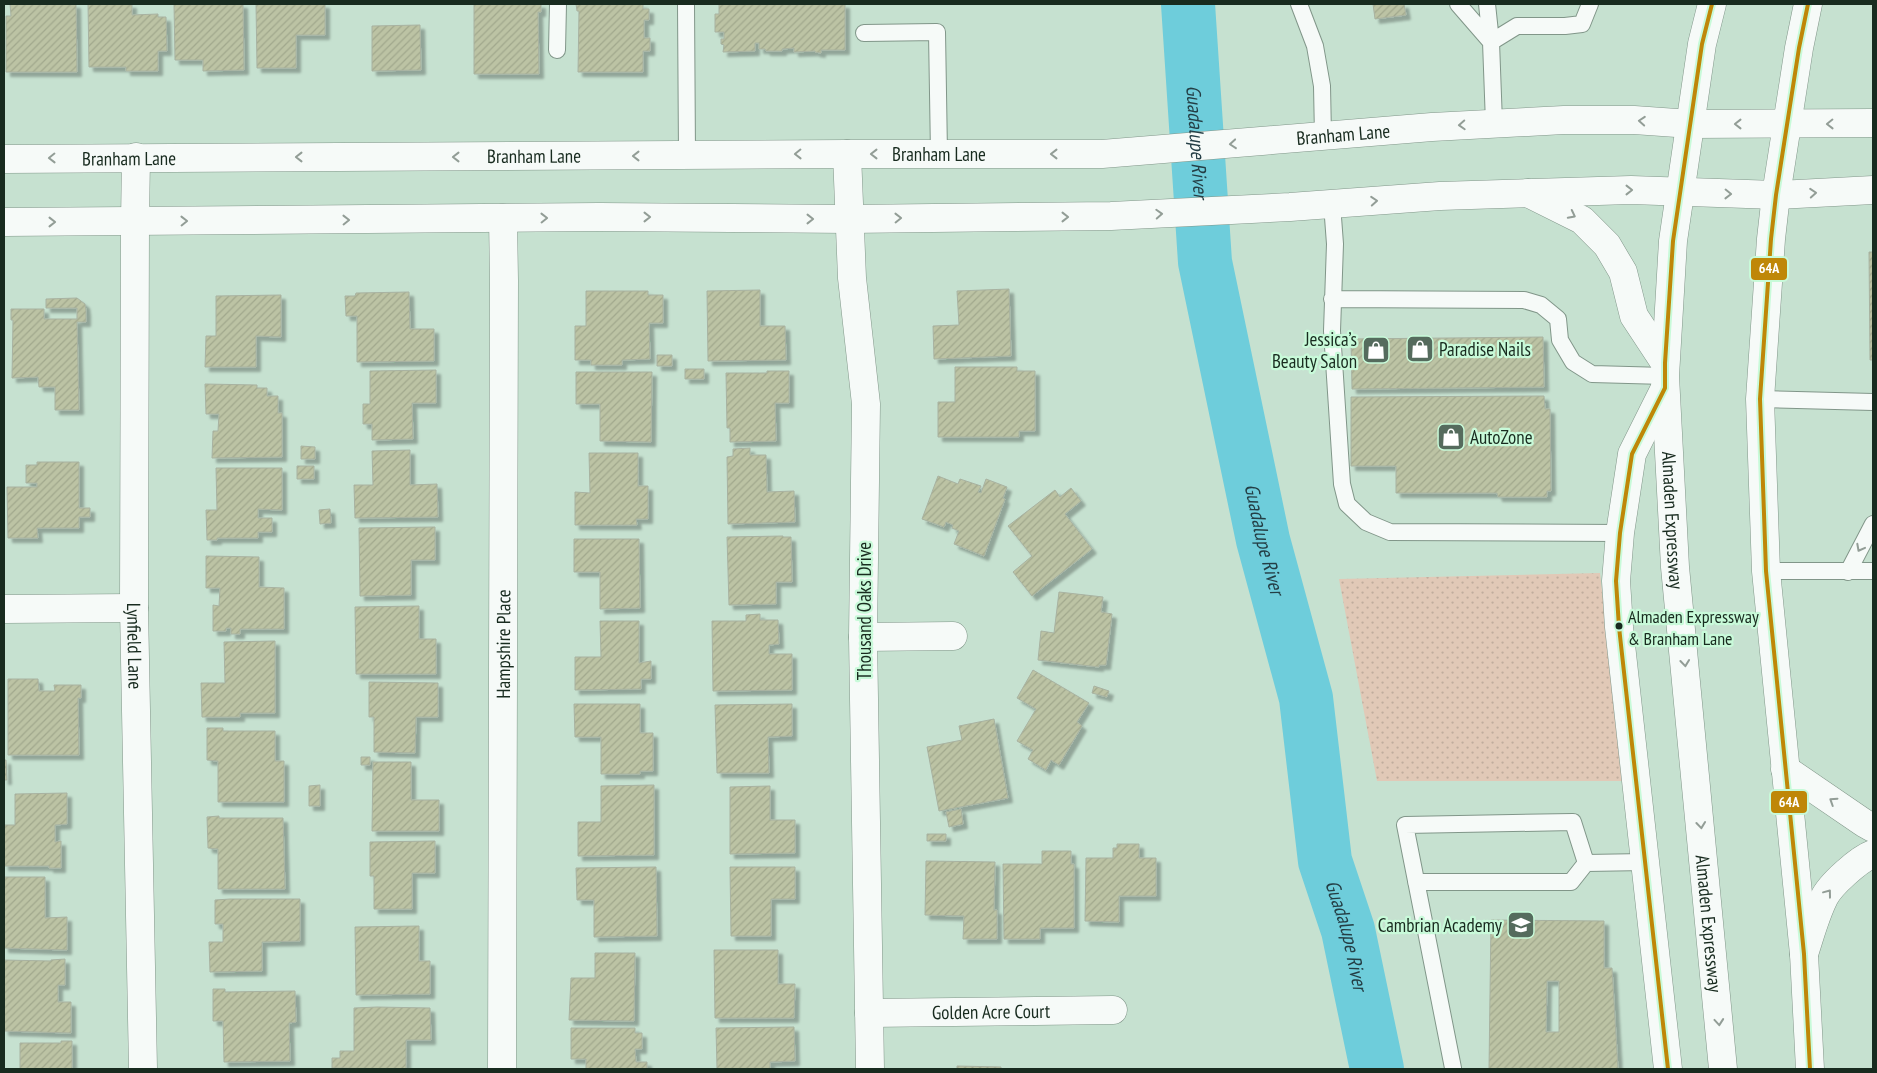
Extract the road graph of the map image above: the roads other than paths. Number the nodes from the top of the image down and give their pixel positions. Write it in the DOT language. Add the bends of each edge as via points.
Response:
graph roads {
  1 [pos="558,4"];
  2 [pos="686,4"];
  3 [pos="1299,4"];
  4 [pos="1458,4"];
  5 [pos="1487,4"];
  6 [pos="1712,4"];
  7 [pos="1808,4"];
  8 [pos="1589,8"];
  9 [pos="864,32"];
  10 [pos="1491,42"];
  11 [pos="558,50"];
  12 [pos="1494,123"];
  13 [pos="1873,123"];
  14 [pos="1690,124"];
  15 [pos="1786,124"];
  16 [pos="1323,136"];
  17 [pos="847,154"];
  18 [pos="939,154"];
  19 [pos="687,155"];
  20 [pos="136,157"];
  21 [pos="4,158"];
  22 [pos="1873,190"];
  23 [pos="1528,193"];
  24 [pos="1680,193"];
  25 [pos="1776,195"];
  26 [pos="1332,204"];
  27 [pos="502,218"];
  28 [pos="849,219"];
  29 [pos="4,222"];
  30 [pos="135,222"];
  31 [pos="1332,299"];
  32 [pos="1665,376"];
  33 [pos="1760,399"];
  34 [pos="1873,402"];
  35 [pos="1873,524"];
  36 [pos="1620,533"];
  37 [pos="1766,571"];
  38 [pos="1873,571"];
  39 [pos="1848,572"];
  40 [pos="134,608"];
  41 [pos="4,610"];
  42 [pos="952,636"];
  43 [pos="863,637"];
  44 [pos="1785,769"];
  45 [pos="1873,828"];
  46 [pos="1873,854"];
  47 [pos="1645,862"];
  48 [pos="1586,863"];
  49 [pos="1416,882"];
  50 [pos="1804,954"];
  51 [pos="1113,1010"];
  52 [pos="869,1013"];
  53 [pos="1453,1068"];
  54 [pos="143,1069"];
  55 [pos="502,1069"];
  56 [pos="870,1069"];
  57 [pos="1668,1069"];
  58 [pos="1723,1069"];
  59 [pos="1810,1069"];
  1 -- 11 [label="lane"];
  2 -- 19 [label="lane"];
  3 -- 16 [label="lane" via="1315,46 1322,86"];
  4 -- 10 [label="lane"];
  5 -- 10 [label="lane"];
  6 -- 14 [label="main road, Almaden Expressway" via="1702,44"];
  7 -- 15 [label="main road"];
  8 -- 10 [label="lane" via="1582,24 1517,26"];
  9 -- 18 [label="lane" via="937,32"];
  10 -- 12 [label="lane"];
  14 -- 12 [label="main road, Branham Lane, one-way" via="1634,120"];
  12 -- 16 [label="main road, Branham Lane, one-way"];
  13 -- 15 [label="main road, Branham Lane, one-way"];
  15 -- 14 [label="main road, Branham Lane, one-way"];
  14 -- 24 [label="main road, Almaden Expressway"];
  15 -- 25 [label="main road"];
  16 -- 18 [label="main road, Branham Lane, one-way" via="1102,154"];
  18 -- 17 [label="main road, Branham Lane, one-way"];
  17 -- 19 [label="main road, Branham Lane, one-way"];
  17 -- 28 [label="main road, Thousand Oaks Drive"];
  19 -- 20 [label="main road, Branham Lane, one-way"];
  20 -- 21 [label="main road, Branham Lane, one-way"];
  20 -- 30 [label="main road, Lynfield Lane"];
  25 -- 22 [label="main road, one-way"];
  23 -- 24 [label="main road, one-way" via="1631,190"];
  26 -- 23 [label="main road, one-way"];
  23 -- 32 [label="main road, one-way" via="1582,220 1607,245 1623,272 1634,316"];
  24 -- 25 [label="main road, one-way"];
  24 -- 32 [label="main road, Almaden Expressway" via="1673,241"];
  25 -- 33 [label="main road"];
  28 -- 26 [label="main road, one-way" via="1111,216"];
  26 -- 31 [label="lane"];
  27 -- 28 [label="main road, one-way"];
  30 -- 27 [label="main road, one-way"];
  27 -- 55 [label="main road, Hampshire Place"];
  28 -- 43 [label="main road, Thousand Oaks Drive" via="866,404"];
  29 -- 30 [label="main road, one-way"];
  30 -- 40 [label="main road, Lynfield Lane"];
  31 -- 32 [label="lane" via="1524,300 1541,305 1558,318 1560,340 1573,362 1592,374"];
  31 -- 36 [label="lane" via="1342,484 1347,504 1366,522 1390,532"];
  32 -- 36 [label="main road" via="1632,454"];
  32 -- 58 [label="main road, Almaden Expressway, one-way" via="1675,568"];
  33 -- 34 [label="lane"];
  33 -- 37 [label="main road"];
  35 -- 39 [label="lane, one-way"];
  36 -- 47 [label="main road" via="1616,581 1618,618"];
  37 -- 39 [label="lane"];
  37 -- 44 [label="main road"];
  38 -- 39 [label="lane"];
  40 -- 41 [label="main road"];
  40 -- 54 [label="main road, Lynfield Lane"];
  42 -- 43 [label="main road"];
  43 -- 52 [label="main road, Thousand Oaks Drive"];
  45 -- 44 [label="main road, one-way"];
  44 -- 50 [label="main road"];
  50 -- 46 [label="main road, one-way" via="1824,896 1845,873"];
  47 -- 48 [label="lane"];
  47 -- 57 [label="main road"];
  48 -- 49 [label="lane" via="1571,882"];
  48 -- 49 [label="lane" via="1573,822 1405,825"];
  49 -- 53 [label="lane"];
  50 -- 59 [label="main road"];
  51 -- 52 [label="main road, Golden Acre Court"];
  52 -- 56 [label="main road, Thousand Oaks Drive"];
}
